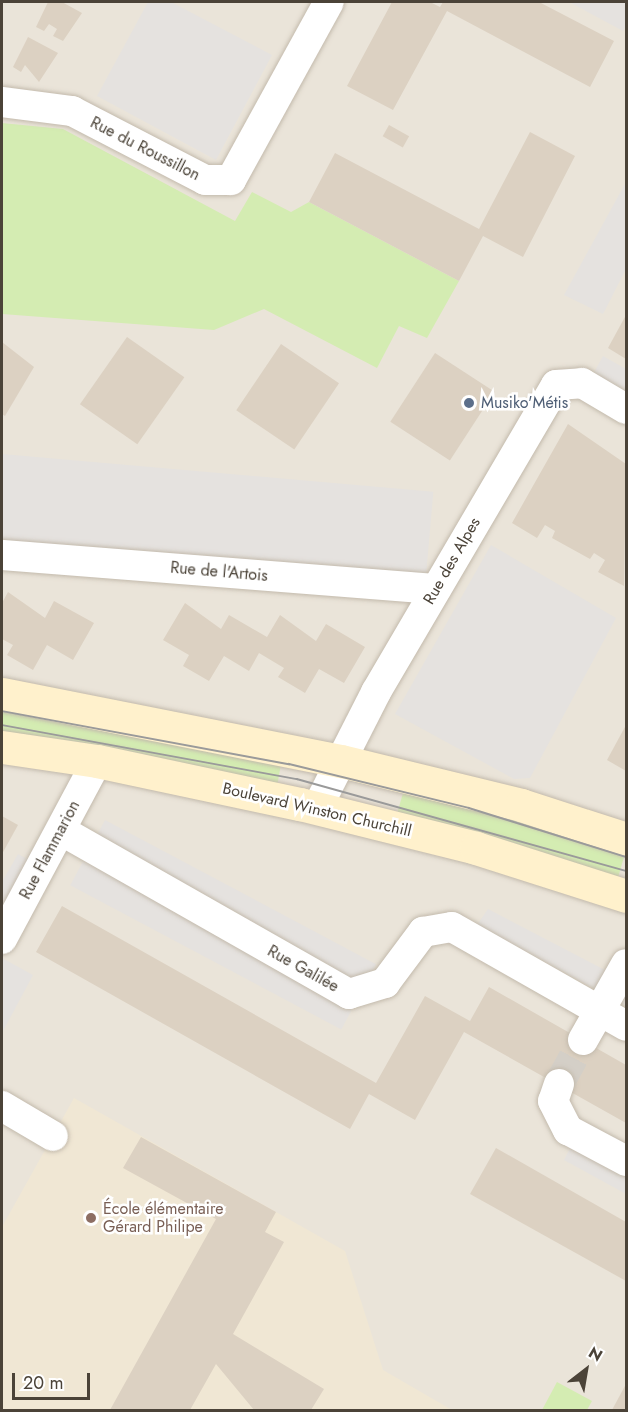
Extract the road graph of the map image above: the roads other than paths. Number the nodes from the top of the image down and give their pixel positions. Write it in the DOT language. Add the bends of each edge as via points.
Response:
graph roads {
  1 [pos="329,2"];
  2 [pos="2,102"];
  3 [pos="627,409"];
  4 [pos="2,555"];
  5 [pos="436,589"];
  6 [pos="2,694"];
  7 [pos="2,747"];
  8 [pos="341,760"];
  9 [pos="97,761"];
  10 [pos="317,808"];
  11 [pos="62,831"];
  12 [pos="627,840"];
  13 [pos="627,896"];
  14 [pos="2,939"];
  15 [pos="627,964"];
  16 [pos="599,1011"];
  17 [pos="627,1026"];
  18 [pos="583,1040"];
  19 [pos="558,1084"];
  20 [pos="2,1106"];
  21 [pos="53,1136"];
  22 [pos="627,1161"];
  1 -- 2 [label="street, Rue du Roussillon" via="231,180 205,180 72,111"];
  3 -- 5 [label="street, Rue des Alpes" via="582,383 556,385"];
  4 -- 5 [label="street, Rue de l'Artois"];
  5 -- 8 [label="street, Rue des Alpes"];
  6 -- 8 [label="street"];
  7 -- 9 [label="street, Boulevard Winston Churchill"];
  8 -- 10 [label="street, Rue des Alpes"];
  8 -- 12 [label="street" via="521,805"];
  9 -- 10 [label="street, Boulevard Winston Churchill"];
  9 -- 11 [label="street, Rue Flammarion"];
  10 -- 13 [label="street, Boulevard Winston Churchill" via="476,848"];
  11 -- 14 [label="street, Rue Flammarion"];
  11 -- 16 [label="street, Rue Galilée" via="349,994 385,982 423,932 452,927"];
  15 -- 16 [label="street"];
  16 -- 17 [label="street, Rue Galilée"];
  16 -- 18 [label="street"];
  19 -- 22 [label="street" via="553,1101 568,1130"];
  20 -- 21 [label="street"];
}
